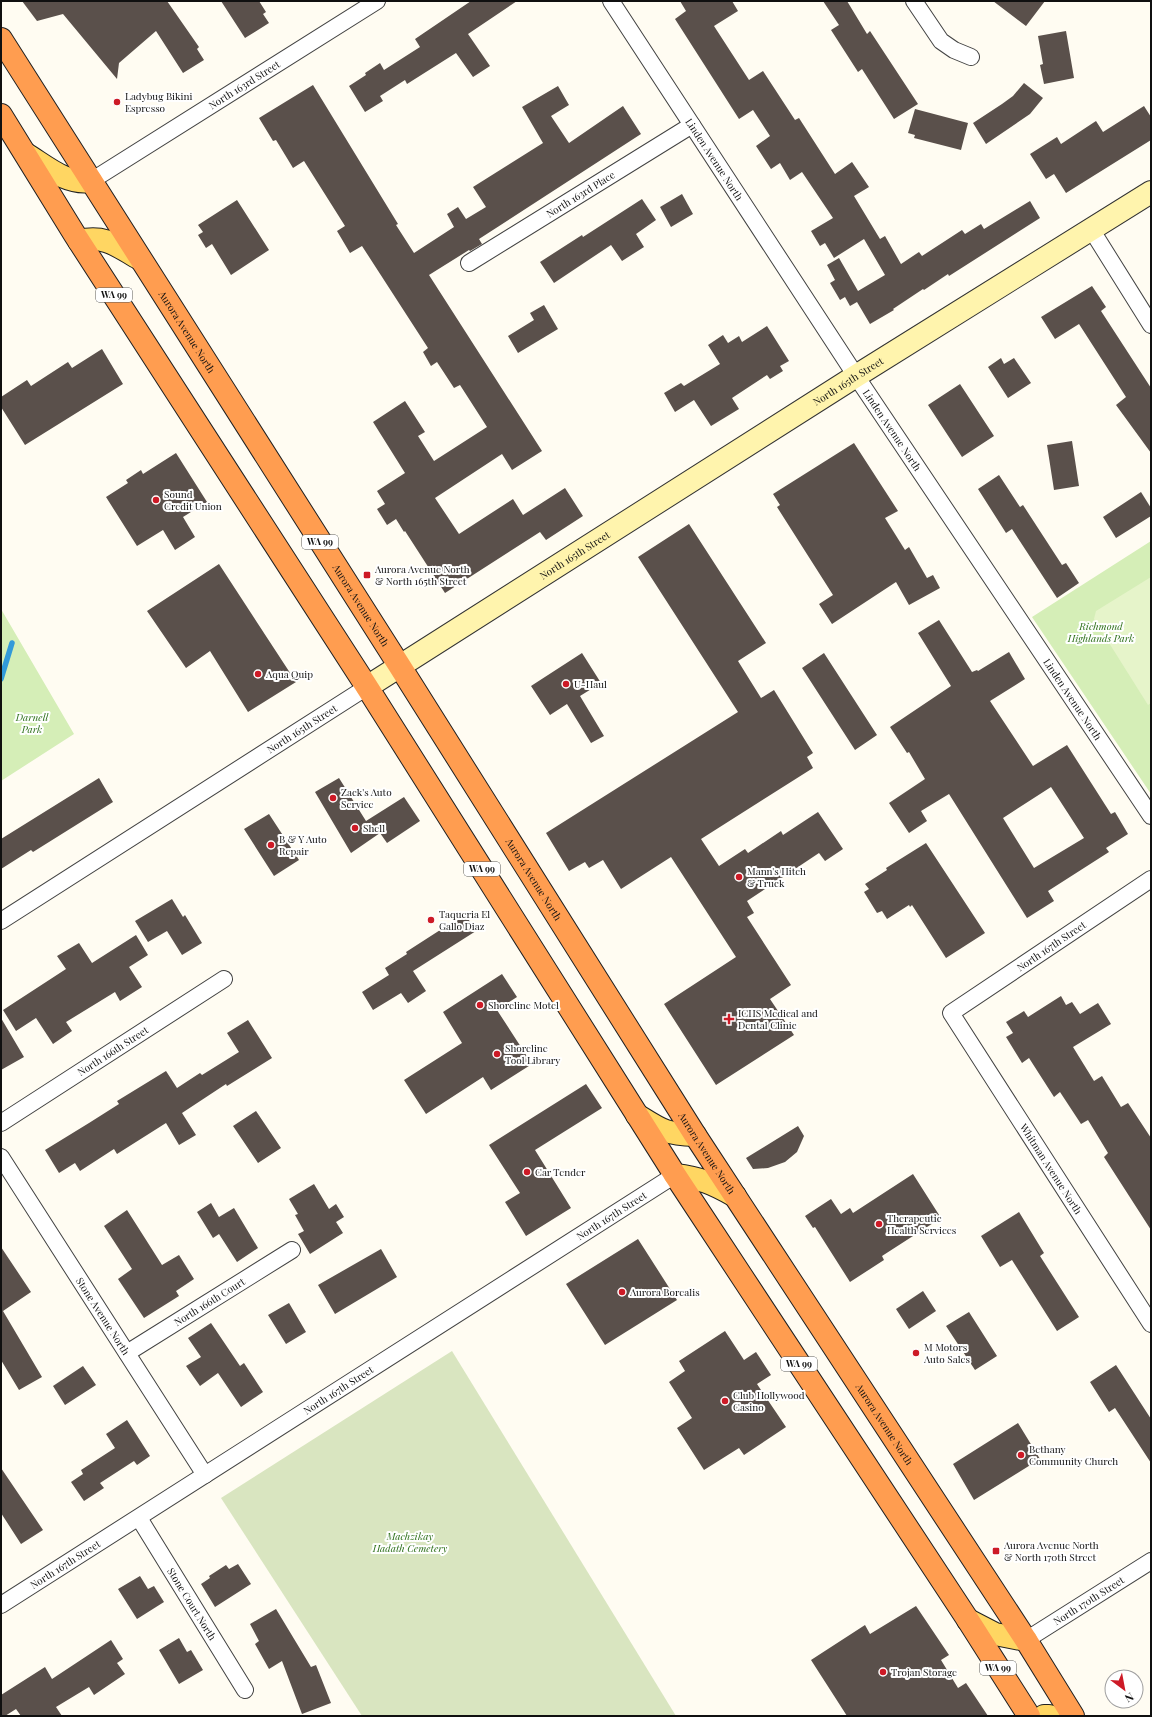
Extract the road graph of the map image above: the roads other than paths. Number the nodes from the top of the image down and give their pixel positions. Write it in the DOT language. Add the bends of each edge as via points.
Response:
graph roads {
  1 [pos="377,1"];
  2 [pos="611,1"];
  3 [pos="914,1"];
  4 [pos="1,39"];
  5 [pos="971,57"];
  6 [pos="1,115"];
  7 [pos="692,126"];
  8 [pos="26,154"];
  9 [pos="91,181"];
  10 [pos="1151,192"];
  11 [pos="1091,229"];
  12 [pos="78,241"];
  13 [pos="140,259"];
  14 [pos="469,263"];
  15 [pos="1151,324"];
  16 [pos="856,376"];
  17 [pos="399,665"];
  18 [pos="367,687"];
  19 [pos="1151,816"];
  20 [pos="1151,879"];
  21 [pos="1,921"];
  22 [pos="224,979"];
  23 [pos="951,1013"];
  24 [pos="637,1115"];
  25 [pos="1,1122"];
  26 [pos="695,1135"];
  27 [pos="1,1157"];
  28 [pos="675,1174"];
  29 [pos="735,1196"];
  30 [pos="292,1250"];
  31 [pos="1151,1324"];
  32 [pos="127,1353"];
  33 [pos="205,1475"];
  34 [pos="139,1518"];
  35 [pos="1151,1561"];
  36 [pos="1,1605"];
  37 [pos="968,1620"];
  38 [pos="1026,1640"];
  39 [pos="245,1690"];
  40 [pos="1029,1716"];
  41 [pos="1044,1716"];
  42 [pos="1049,1716"];
  43 [pos="1074,1716"];
  1 -- 9 [label="street, North 163rd Street"];
  2 -- 7 [label="street, Linden Avenue North"];
  3 -- 5 [label="street" via="942,41 954,50"];
  4 -- 9 [label="highway, Aurora Avenue North / WA 99"];
  6 -- 8 [label="highway, WA 99"];
  7 -- 14 [label="street, North 163rd Place"];
  7 -- 16 [label="street, Linden Avenue North"];
  8 -- 9 [label="main road" via="65,178 82,183"];
  8 -- 12 [label="highway, WA 99"];
  9 -- 13 [label="highway, Aurora Avenue North / WA 99"];
  10 -- 11 [label="street, North 165th Street"];
  11 -- 15 [label="street"];
  11 -- 16 [label="street, North 165th Street"];
  12 -- 13 [label="main road" via="92,238 109,240"];
  12 -- 18 [label="highway, WA 99"];
  13 -- 17 [label="highway, Aurora Avenue North / WA 99"];
  16 -- 17 [label="street, North 165th Street"];
  16 -- 19 [label="street, Linden Avenue North"];
  17 -- 18 [label="street, North 165th Street"];
  17 -- 26 [label="highway, Aurora Avenue North / WA 99"];
  18 -- 21 [label="street, North 165th Street"];
  18 -- 24 [label="highway, WA 99"];
  20 -- 23 [label="street, North 167th Street"];
  22 -- 25 [label="street, North 166th Street"];
  23 -- 31 [label="street, Whitman Avenue North"];
  24 -- 26 [label="main road" via="663,1131"];
  24 -- 28 [label="highway, WA 99"];
  26 -- 29 [label="highway, Aurora Avenue North / WA 99"];
  27 -- 32 [label="street, Stone Avenue North"];
  28 -- 29 [label="main road" via="713,1183"];
  28 -- 33 [label="street, North 167th Street"];
  28 -- 37 [label="highway, WA 99"];
  29 -- 38 [label="highway, Aurora Avenue North / WA 99"];
  30 -- 32 [label="street, North 166th Court"];
  32 -- 33 [label="street, Stone Avenue North"];
  33 -- 34 [label="street, North 167th Street"];
  34 -- 36 [label="street, North 167th Street"];
  34 -- 39 [label="street, Stone Court North"];
  35 -- 38 [label="street, North 170th Street"];
  37 -- 38 [label="main road" via="995,1634"];
  37 -- 40 [label="highway, WA 99"];
  38 -- 43 [label="highway, Aurora Avenue North / WA 99"];
  41 -- 42 [label="main road"];
}
